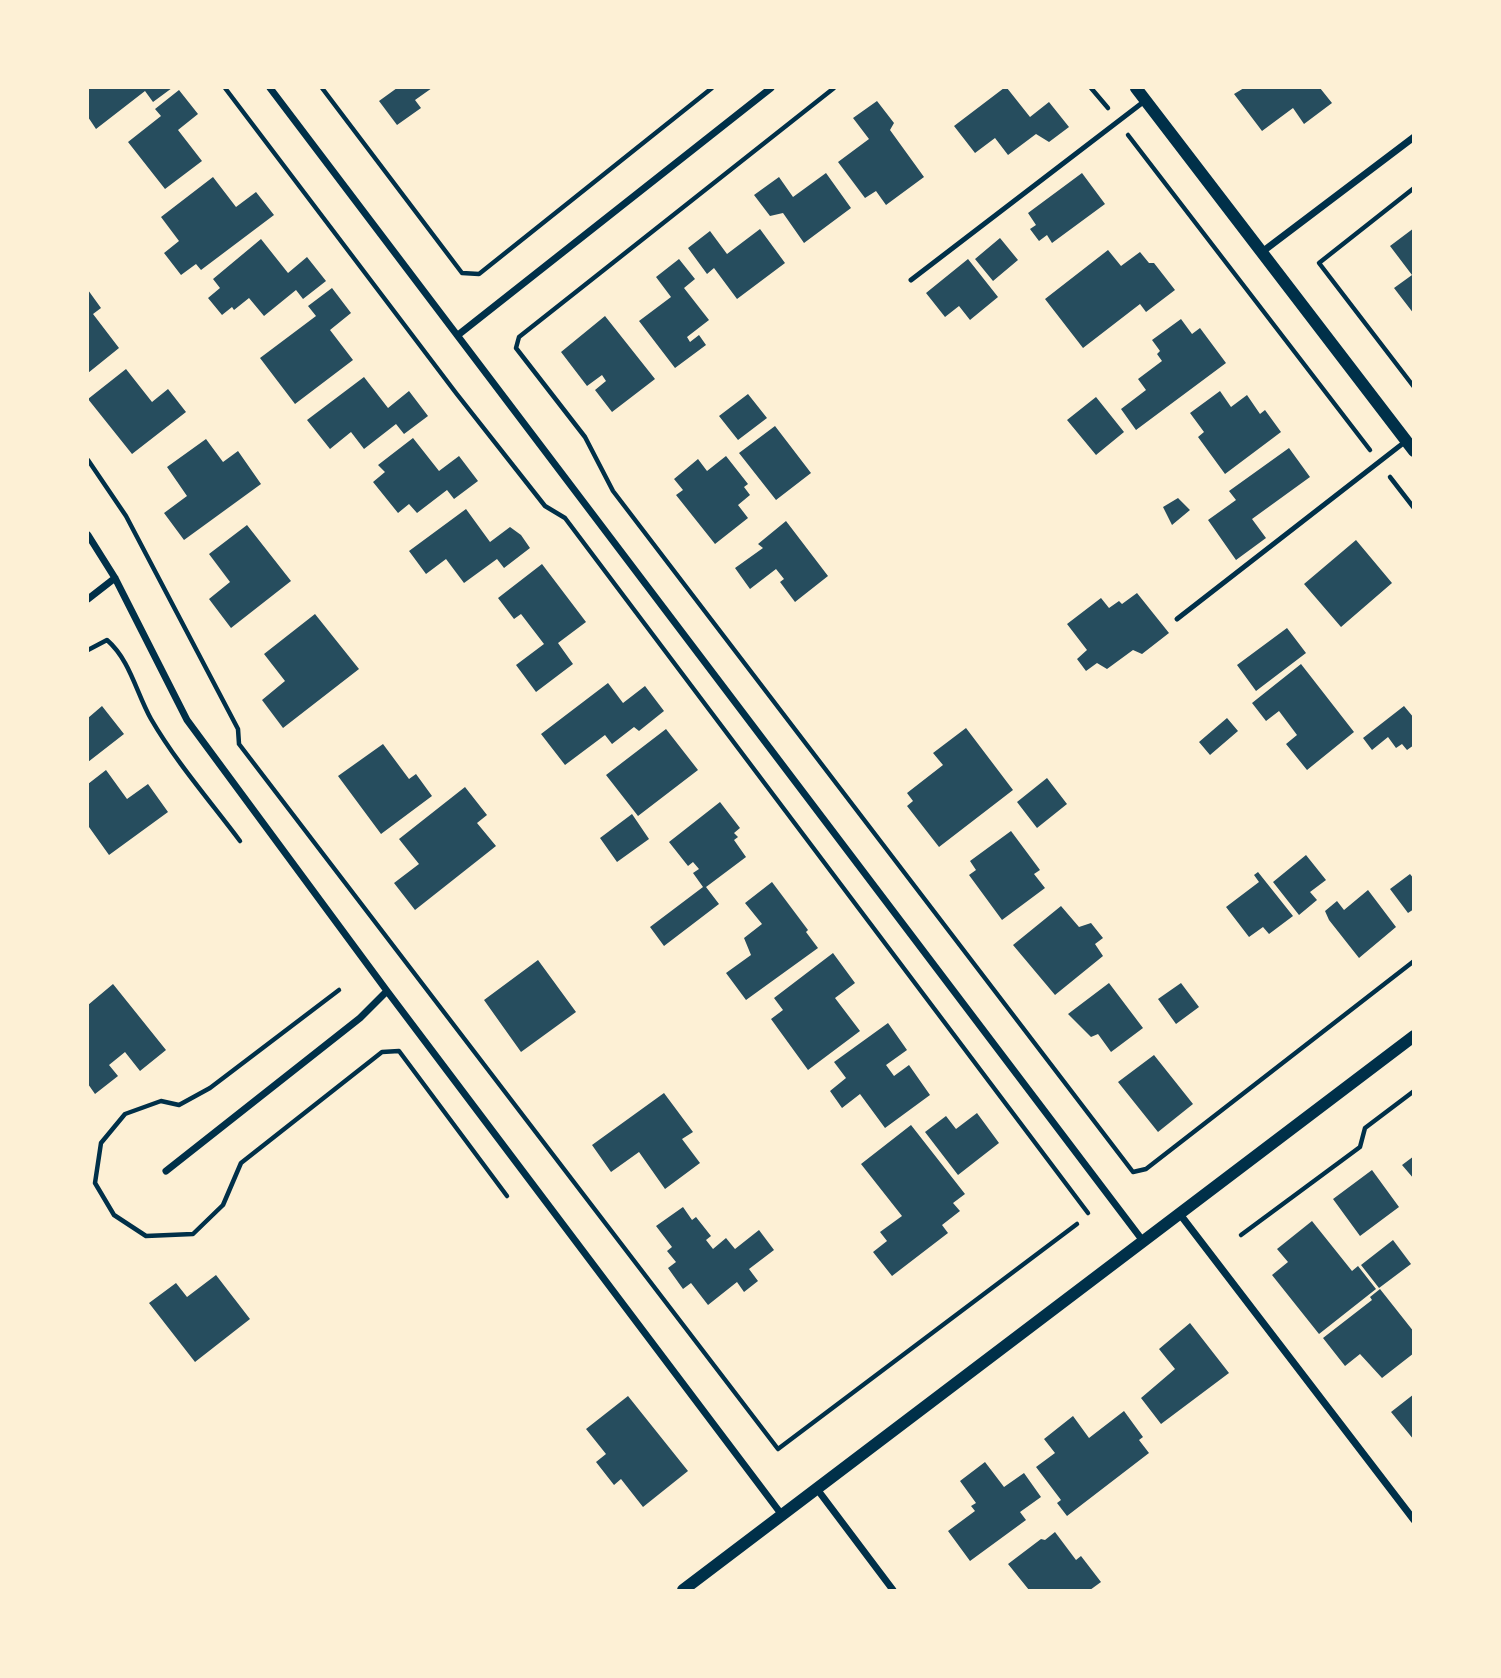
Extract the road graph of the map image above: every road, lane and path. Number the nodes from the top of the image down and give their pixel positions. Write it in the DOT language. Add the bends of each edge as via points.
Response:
graph roads {
  1 [pos="225,88"];
  2 [pos="270,88"];
  3 [pos="322,88"];
  4 [pos="712,88"];
  5 [pos="771,88"];
  6 [pos="834,88"];
  7 [pos="1091,88"];
  8 [pos="1136,88"];
  9 [pos="1146,100"];
  10 [pos="1119,122"];
  11 [pos="1413,137"];
  12 [pos="1413,188"];
  13 [pos="1262,252"];
  14 [pos="911,280"];
  15 [pos="458,335"];
  16 [pos="1413,387"];
  17 [pos="1410,446"];
  18 [pos="88,460"];
  19 [pos="1379,462"];
  20 [pos="1413,508"];
  21 [pos="88,535"];
  22 [pos="115,578"];
  23 [pos="88,598"];
  24 [pos="1177,618"];
  25 [pos="88,650"];
  26 [pos="240,841"];
  27 [pos="1413,961"];
  28 [pos="339,990"];
  29 [pos="387,991"];
  30 [pos="1413,1036"];
  31 [pos="1413,1091"];
  32 [pos="166,1171"];
  33 [pos="507,1196"];
  34 [pos="1088,1213"];
  35 [pos="1179,1213"];
  36 [pos="1077,1224"];
  37 [pos="1241,1235"];
  38 [pos="1143,1241"];
  39 [pos="817,1489"];
  40 [pos="782,1515"];
  41 [pos="1413,1520"];
  42 [pos="683,1591"];
  43 [pos="893,1591"];
  1 -- 34 [label="path" via="545,506 565,518"];
  2 -- 15 [label="street"];
  3 -- 4 [label="path" via="462,273 479,274"];
  5 -- 15 [label="street"];
  6 -- 27 [label="path" via="519,337 516,348 585,437 613,491 1133,1172 1146,1169"];
  7 -- 10 [label="path"];
  8 -- 9 [label="street"];
  9 -- 10 [label="lane"];
  9 -- 13 [label="street"];
  10 -- 14 [label="lane"];
  10 -- 19 [label="path"];
  11 -- 13 [label="street"];
  12 -- 16 [label="path" via="1319,263"];
  13 -- 17 [label="street"];
  15 -- 38 [label="street"];
  17 -- 19 [label="lane"];
  18 -- 36 [label="path" via="126,516 238,729 239,744 778,1449"];
  19 -- 20 [label="path"];
  19 -- 24 [label="lane"];
  21 -- 22 [label="street"];
  22 -- 23 [label="street"];
  22 -- 29 [label="street" via="187,720"];
  25 -- 26 [label="path" via="107,640 119,651 151,719"];
  28 -- 33 [label="path" via="210,1088 178,1105 161,1101 125,1114 102,1143 95,1183 114,1215 146,1236 192,1234 223,1205 241,1163 382,1052 399,1051"];
  29 -- 32 [label="street" via="360,1018"];
  29 -- 40 [label="street"];
  30 -- 35 [label="street"];
  31 -- 37 [label="path" via="1365,1128 1360,1147"];
  35 -- 38 [label="street"];
  35 -- 41 [label="street"];
  38 -- 39 [label="street"];
  39 -- 40 [label="street"];
  39 -- 43 [label="street"];
  40 -- 42 [label="street"];
}
